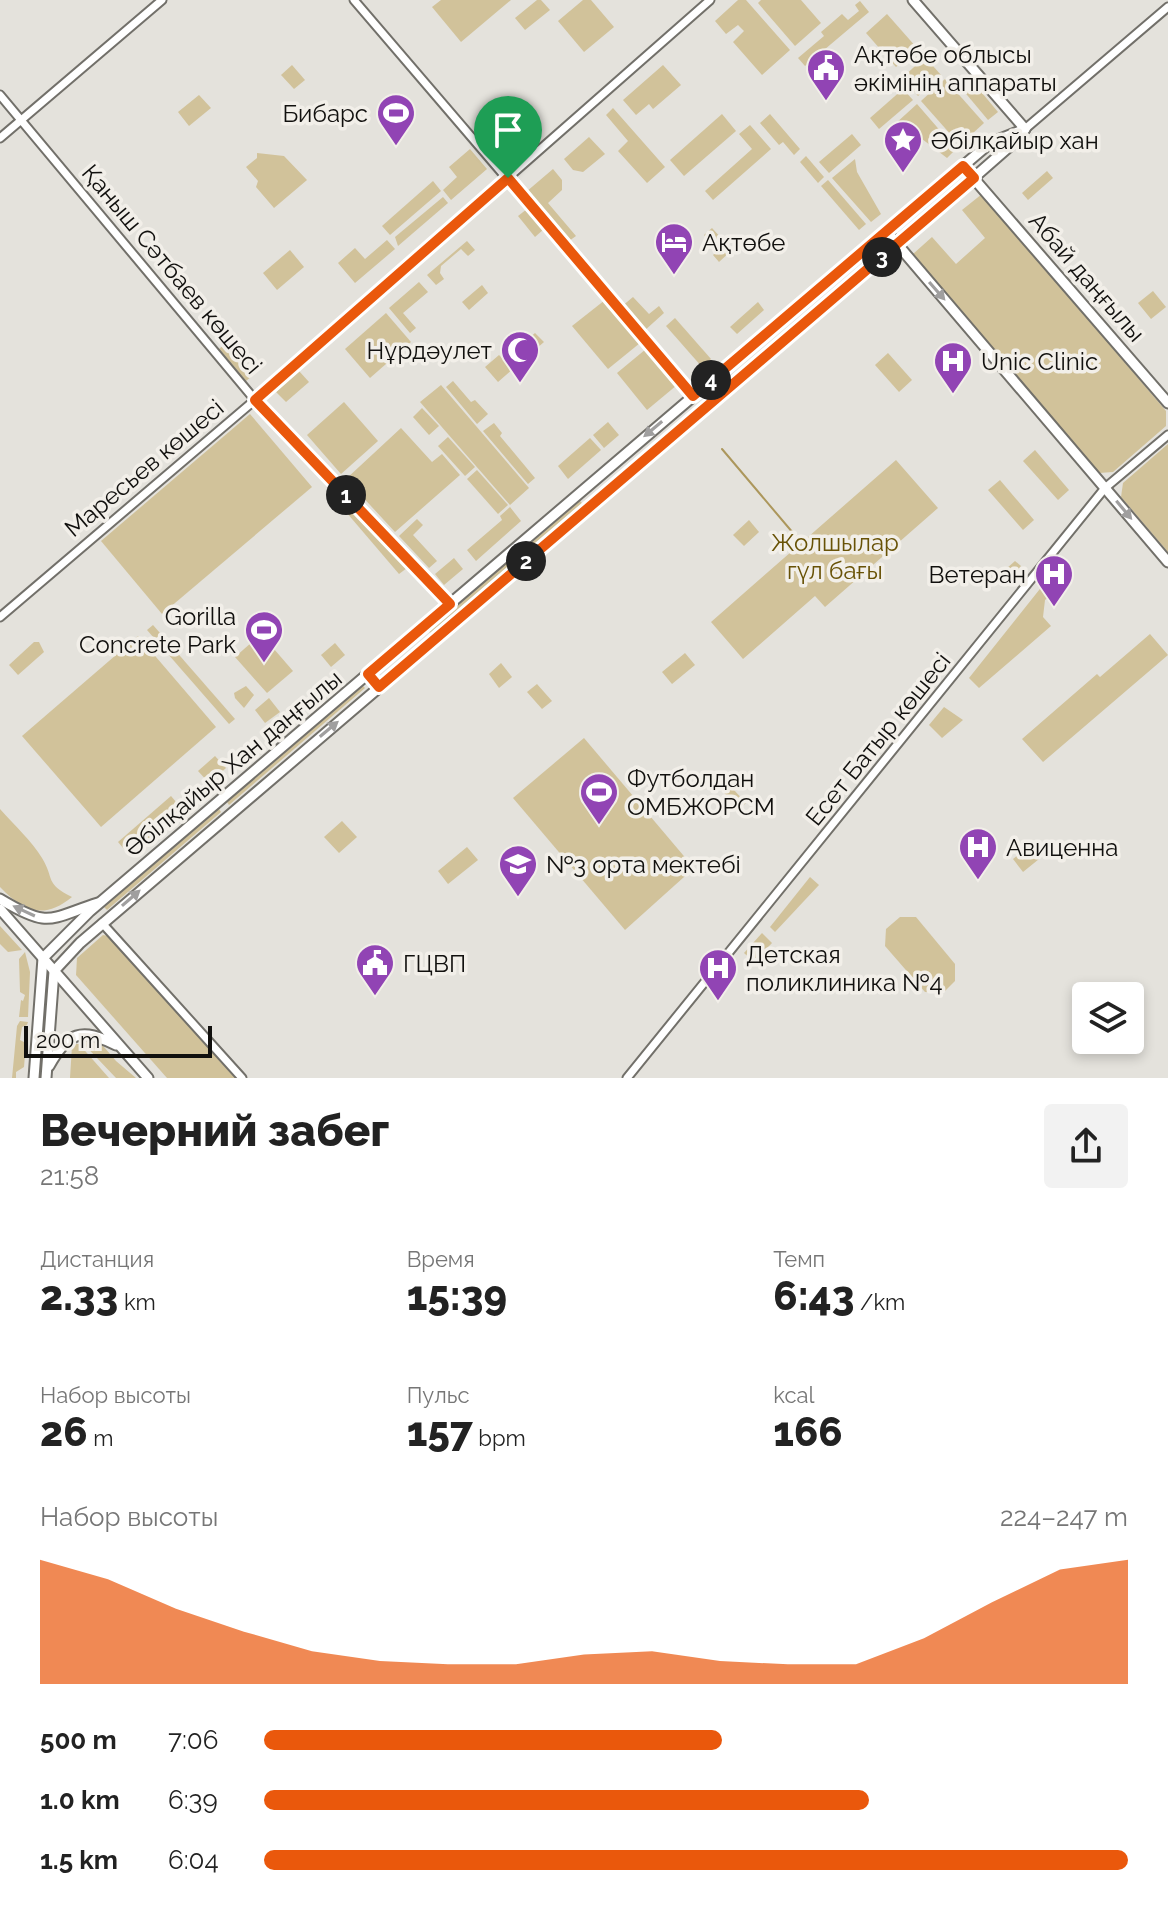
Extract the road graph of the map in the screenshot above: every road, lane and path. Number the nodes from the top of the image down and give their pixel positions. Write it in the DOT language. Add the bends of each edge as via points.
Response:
graph roads {
  1 [pos="162,0"];
  2 [pos="354,0"];
  3 [pos="710,0"];
  4 [pos="913,0"];
  5 [pos="1168,7"];
  6 [pos="0,95"];
  7 [pos="21,120"];
  8 [pos="1025,129"];
  9 [pos="0,138"];
  10 [pos="963,166"];
  11 [pos="508,178"];
  12 [pos="974,178"];
  13 [pos="886,231"];
  14 [pos="897,245"];
  15 [pos="850,262"];
  16 [pos="862,274"];
  17 [pos="781,320"];
  18 [pos="792,333"];
  19 [pos="693,396"];
  20 [pos="255,400"];
  21 [pos="1168,403"];
  22 [pos="1168,435"];
  23 [pos="1105,488"];
  24 [pos="584,489"];
  25 [pos="595,501"];
  26 [pos="1168,562"];
  27 [pos="450,604"];
  28 [pos="0,617"];
  29 [pos="368,674"];
  30 [pos="379,687"];
  31 [pos="0,899"];
  32 [pos="101,902"];
  33 [pos="0,909"];
  34 [pos="90,911"];
  35 [pos="102,923"];
  36 [pos="43,958"];
  37 [pos="54,971"];
  38 [pos="123,1049"];
  39 [pos="47,1074"];
  40 [pos="34,1078"];
  41 [pos="148,1078"];
  42 [pos="242,1078"];
  43 [pos="627,1078"];
  1 -- 7 [label="street"];
  2 -- 11 [label="street"];
  3 -- 11 [label="street, Маресьев көшесі"];
  4 -- 8 [label="main road"];
  5 -- 8 [label="street, Әбілқайыр Хан даңғылы"];
  6 -- 7 [label="street, Қаныш Сәтбаев көшесі"];
  7 -- 9 [label="street"];
  7 -- 20 [label="street, Қаныш Сәтбаев көшесі"];
  8 -- 10 [label="main road, Әбілқайыр Хан даңғылы" via="990,143"];
  8 -- 12 [label="main road, Әбілқайыр Хан даңғылы"];
  10 -- 12 [label="main road, Абай даңғылы"];
  10 -- 13 [label="main road, Әбілқайыр Хан даңғылы"];
  11 -- 19 [label="street"];
  11 -- 20 [label="street, Маресьев көшесі"];
  12 -- 14 [label="main road, Әбілқайыр Хан даңғылы"];
  12 -- 21 [label="main road, Абай даңғылы"];
  13 -- 14 [label="main road"];
  13 -- 15 [label="main road, Әбілқайыр Хан даңғылы"];
  14 -- 16 [label="main road, Әбілқайыр Хан даңғылы"];
  14 -- 23 [label="main road, one-way"];
  15 -- 16 [label="main road"];
  15 -- 17 [label="main road, Әбілқайыр Хан даңғылы"];
  16 -- 18 [label="main road, Әбілқайыр Хан даңғылы"];
  17 -- 18 [label="main road"];
  17 -- 19 [label="main road, Әбілқайыр Хан даңғылы"];
  18 -- 25 [label="main road, Әбілқайыр Хан даңғылы"];
  19 -- 24 [label="main road, Әбілқайыр Хан даңғылы, one-way"];
  20 -- 27 [label="street, Қаныш Сәтбаев көшесі"];
  20 -- 28 [label="street, Маресьев көшесі"];
  22 -- 23 [label="street, Есет Батыр көшесі"];
  23 -- 26 [label="main road, one-way"];
  23 -- 43 [label="street, Есет Батыр көшесі"];
  24 -- 25 [label="main road"];
  24 -- 27 [label="main road, Әбілқайыр Хан даңғылы"];
  25 -- 30 [label="main road, Әбілқайыр Хан даңғылы"];
  27 -- 29 [label="main road, Әбілқайыр Хан даңғылы"];
  29 -- 30 [label="main road"];
  29 -- 32 [label="main road, Әбілқайыр Хан даңғылы"];
  35 -- 30 [label="main road, Әбілқайыр Хан даңғылы, one-way"];
  32 -- 31 [label="main road, one-way" via="46,920"];
  32 -- 34 [label="main road, Әбілқайыр Хан даңғылы"];
  33 -- 36 [label="main road"];
  34 -- 35 [label="main road"];
  34 -- 36 [label="main road, Әбілқайыр Хан даңғылы"];
  35 -- 37 [label="main road, Әбілқайыр Хан даңғылы"];
  35 -- 42 [label="street"];
  36 -- 37 [label="main road"];
  36 -- 40 [label="main road"];
  37 -- 38 [label="main road"];
  37 -- 39 [label="main road"];
  38 -- 39 [label="main road" via="98,1036 74,1035"];
  38 -- 41 [label="main road"];
}
